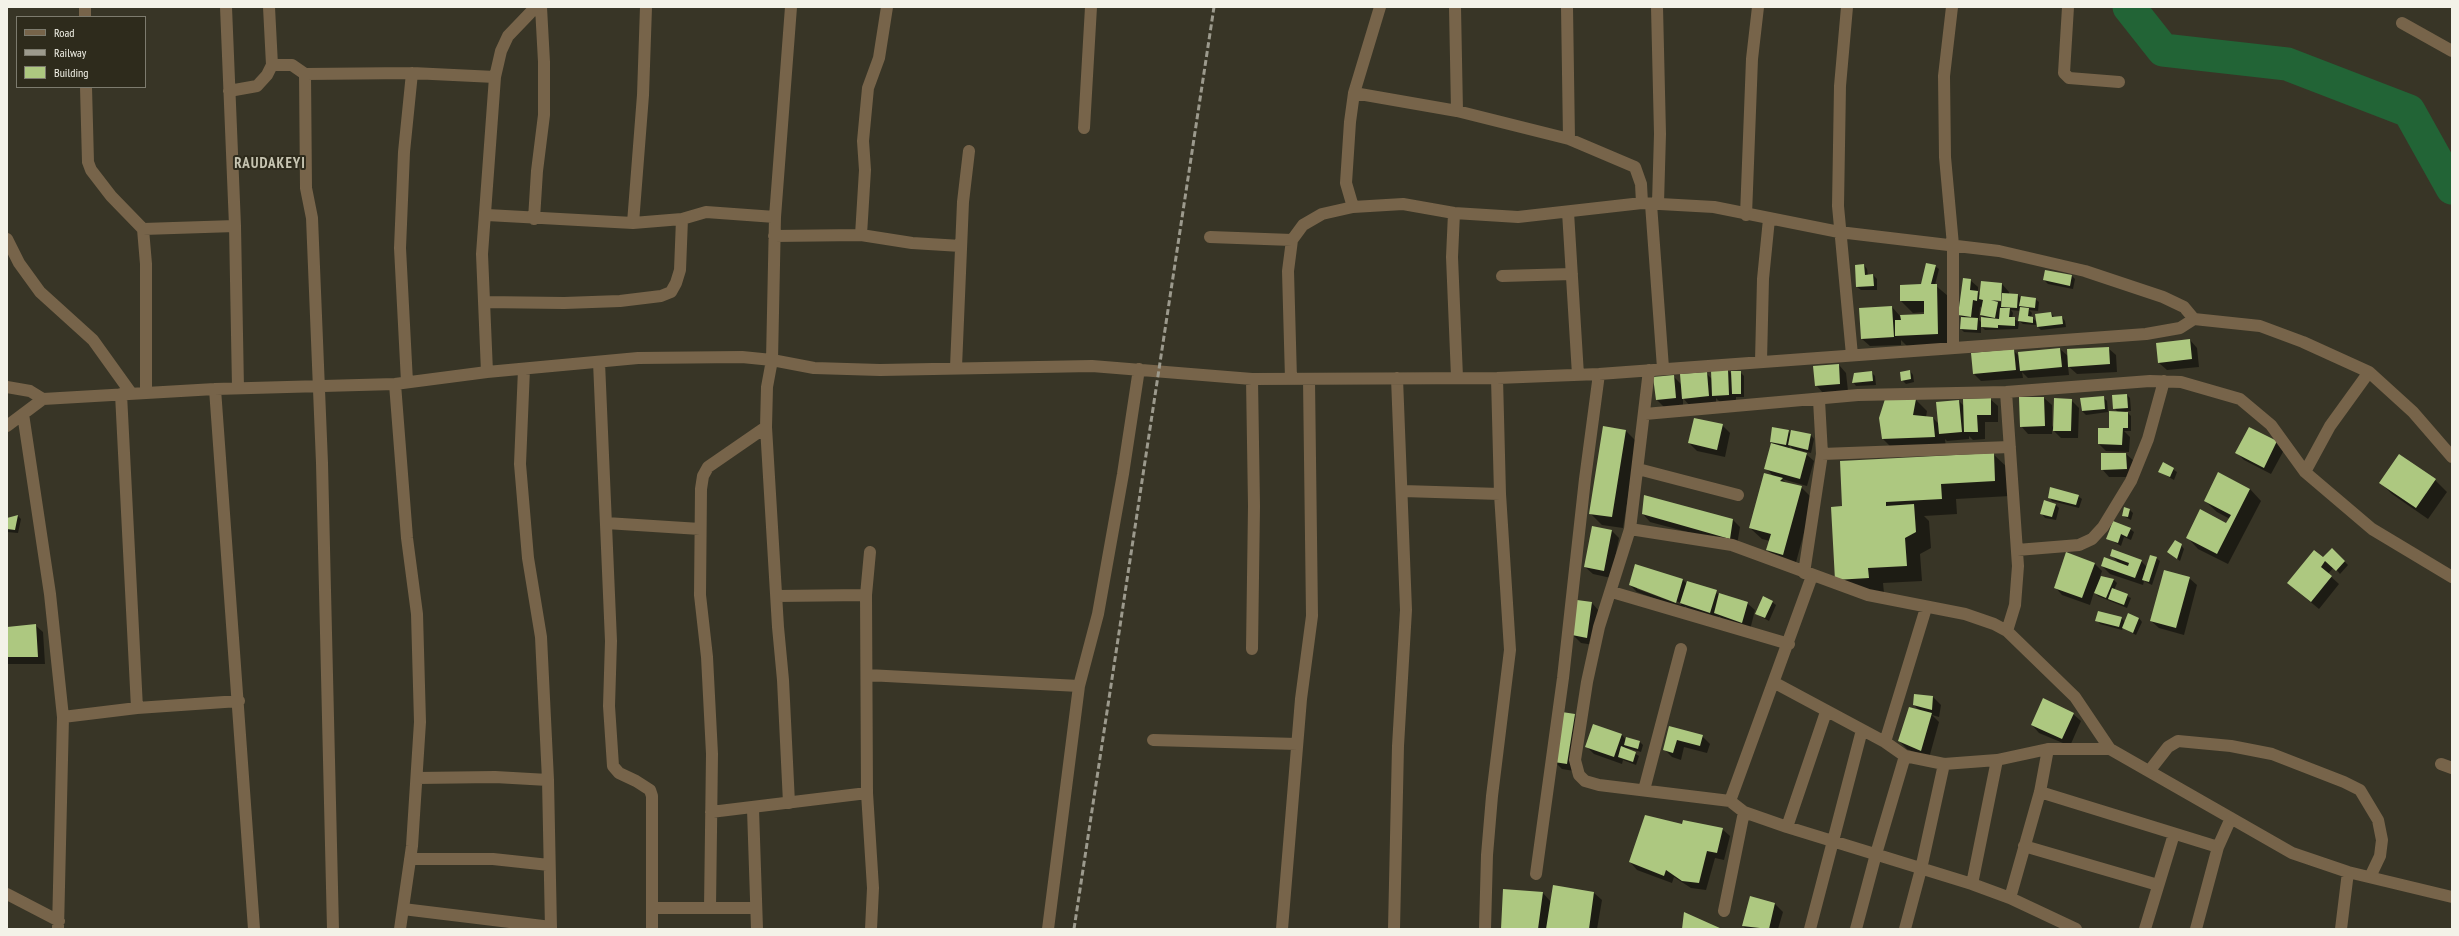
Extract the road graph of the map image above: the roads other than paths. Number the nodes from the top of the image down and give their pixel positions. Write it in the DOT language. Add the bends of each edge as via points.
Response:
graph roads {
  1 [pos="226,7"];
  2 [pos="269,7"];
  3 [pos="541,7"];
  4 [pos="646,7"];
  5 [pos="791,7"];
  6 [pos="887,7"];
  7 [pos="1091,7"];
  8 [pos="1380,7"];
  9 [pos="1455,7"];
  10 [pos="1568,7"];
  11 [pos="1657,7"];
  12 [pos="1758,7"];
  13 [pos="1846,7"];
  14 [pos="1952,7"];
  15 [pos="2068,7"];
  16 [pos="2402,23"];
  17 [pos="2452,51"];
  18 [pos="272,64"];
  19 [pos="412,73"];
  20 [pos="305,74"];
  21 [pos="495,77"];
  22 [pos="2119,82"];
  23 [pos="86,88"];
  24 [pos="229,91"];
  25 [pos="1354,93"];
  26 [pos="1457,111"];
  27 [pos="1084,128"];
  28 [pos="1569,139"];
  29 [pos="969,151"];
  30 [pos="1650,203"];
  31 [pos="1353,207"];
  32 [pos="1568,212"];
  33 [pos="1454,213"];
  34 [pos="487,215"];
  35 [pos="1746,215"];
  36 [pos="775,217"];
  37 [pos="534,219"];
  38 [pos="682,219"];
  39 [pos="1769,219"];
  40 [pos="633,223"];
  41 [pos="235,226"];
  42 [pos="143,229"];
  43 [pos="1839,232"];
  44 [pos="861,235"];
  45 [pos="774,236"];
  46 [pos="1210,237"];
  47 [pos="7,240"];
  48 [pos="1292,240"];
  49 [pos="1953,245"];
  50 [pos="962,246"];
  51 [pos="1572,274"];
  52 [pos="1502,276"];
  53 [pos="484,302"];
  54 [pos="2194,319"];
  55 [pos="1953,348"];
  56 [pos="1852,355"];
  57 [pos="772,360"];
  58 [pos="1760,361"];
  59 [pos="599,362"];
  60 [pos="956,367"];
  61 [pos="1663,368"];
  62 [pos="524,369"];
  63 [pos="1139,369"];
  64 [pos="1648,370"];
  65 [pos="487,372"];
  66 [pos="2369,372"];
  67 [pos="1599,374"];
  68 [pos="1578,375"];
  69 [pos="1457,377"];
  70 [pos="1397,378"];
  71 [pos="1497,378"];
  72 [pos="1252,379"];
  73 [pos="1291,379"];
  74 [pos="1309,380"];
  75 [pos="2164,381"];
  76 [pos="401,383"];
  77 [pos="320,386"];
  78 [pos="7,387"];
  79 [pos="238,388"];
  80 [pos="215,389"];
  81 [pos="2006,392"];
  82 [pos="146,393"];
  83 [pos="126,394"];
  84 [pos="43,399"];
  85 [pos="1819,400"];
  86 [pos="23,414"];
  87 [pos="1645,414"];
  88 [pos="7,426"];
  89 [pos="766,427"];
  90 [pos="2010,447"];
  91 [pos="1822,454"];
  92 [pos="2452,457"];
  93 [pos="1638,469"];
  94 [pos="2305,472"];
  95 [pos="1403,491"];
  96 [pos="1500,494"];
  97 [pos="1738,495"];
  98 [pos="606,523"];
  99 [pos="1630,528"];
  100 [pos="700,529"];
  101 [pos="2017,550"];
  102 [pos="870,552"];
  103 [pos="1808,574"];
  104 [pos="2452,577"];
  105 [pos="1612,592"];
  106 [pos="866,595"];
  107 [pos="777,596"];
  108 [pos="1926,608"];
  109 [pos="2006,631"];
  110 [pos="1789,644"];
  111 [pos="1252,649"];
  112 [pos="1681,650"];
  113 [pos="867,675"];
  114 [pos="1775,683"];
  115 [pos="1079,686"];
  116 [pos="239,701"];
  117 [pos="137,708"];
  118 [pos="1826,712"];
  119 [pos="63,717"];
  120 [pos="1862,730"];
  121 [pos="1153,740"];
  122 [pos="1885,742"];
  123 [pos="1297,744"];
  124 [pos="2110,748"];
  125 [pos="2048,749"];
  126 [pos="1905,756"];
  127 [pos="1997,760"];
  128 [pos="1944,764"];
  129 [pos="2150,770"];
  130 [pos="417,778"];
  131 [pos="548,780"];
  132 [pos="1644,790"];
  133 [pos="2040,792"];
  134 [pos="867,793"];
  135 [pos="1730,801"];
  136 [pos="788,803"];
  137 [pos="753,808"];
  138 [pos="712,812"];
  139 [pos="1744,812"];
  140 [pos="2231,818"];
  141 [pos="1787,828"];
  142 [pos="2174,834"];
  143 [pos="1831,841"];
  144 [pos="2024,846"];
  145 [pos="2218,847"];
  146 [pos="1876,854"];
  147 [pos="410,859"];
  148 [pos="549,865"];
  149 [pos="1921,869"];
  150 [pos="2348,872"];
  151 [pos="1536,874"];
  152 [pos="2370,877"];
  153 [pos="1972,884"];
  154 [pos="2158,885"];
  155 [pos="7,894"];
  156 [pos="2452,896"];
  157 [pos="2010,898"];
  158 [pos="652,908"];
  159 [pos="710,908"];
  160 [pos="756,908"];
  161 [pos="403,909"];
  162 [pos="1724,911"];
  163 [pos="59,925"];
  164 [pos="492,925"];
  165 [pos="551,928"];
  166 [pos="254,929"];
  167 [pos="333,929"];
  168 [pos="400,929"];
  169 [pos="652,929"];
  170 [pos="757,929"];
  171 [pos="872,929"];
  172 [pos="1048,929"];
  173 [pos="1282,929"];
  174 [pos="1394,929"];
  175 [pos="1485,929"];
  176 [pos="1810,929"];
  177 [pos="1856,929"];
  178 [pos="1905,929"];
  179 [pos="2076,929"];
  180 [pos="2145,929"];
  181 [pos="2196,929"];
  182 [pos="2341,929"];
  1 -- 24 [label="street"];
  2 -- 18 [label="street"];
  3 -- 21 [label="street" via="531,12 508,36 501,51"];
  3 -- 37 [label="street" via="544,114"];
  4 -- 40 [label="street" via="643,95"];
  5 -- 36 [label="street"];
  6 -- 44 [label="street" via="880,58 868,88 863,141 865,170"];
  7 -- 27 [label="street"];
  8 -- 25 [label="street"];
  9 -- 26 [label="street"];
  10 -- 28 [label="street"];
  11 -- 30 [label="street" via="1660,134"];
  12 -- 35 [label="street" via="1752,59"];
  13 -- 43 [label="street" via="1840,86"];
  14 -- 49 [label="street" via="1944,76 1946,157"];
  15 -- 22 [label="street" via="2064,73 2069,78"];
  16 -- 17 [label="street"];
  18 -- 20 [label="street" via="292,65"];
  18 -- 24 [label="street" via="263,82 257,86"];
  19 -- 20 [label="street"];
  19 -- 21 [label="street"];
  19 -- 76 [label="street" via="404,152 400,248"];
  20 -- 77 [label="street" via="306,188 312,218"];
  21 -- 34 [label="street"];
  23 -- 42 [label="street" via="88,162 91,170 111,196"];
  24 -- 41 [label="street"];
  25 -- 26 [label="street"];
  25 -- 31 [label="street" via="1346,150 1346,183"];
  26 -- 28 [label="street"];
  28 -- 30 [label="street" via="1635,167"];
  29 -- 50 [label="street" via="963,202"];
  30 -- 32 [label="street"];
  30 -- 35 [label="street" via="1714,207"];
  30 -- 61 [label="street"];
  31 -- 33 [label="street" via="1403,204"];
  31 -- 48 [label="street" via="1322,214 1302,225"];
  32 -- 33 [label="street" via="1518,217"];
  32 -- 51 [label="street"];
  33 -- 69 [label="street" via="1452,257"];
  34 -- 37 [label="street"];
  34 -- 53 [label="street" via="482,254"];
  35 -- 39 [label="street"];
  36 -- 38 [label="street" via="706,212"];
  36 -- 45 [label="street"];
  37 -- 40 [label="street"];
  38 -- 40 [label="street"];
  38 -- 53 [label="street" via="680,270 671,292 661,296 612,301"];
  39 -- 43 [label="street"];
  39 -- 58 [label="street" via="1763,279"];
  41 -- 42 [label="street"];
  41 -- 79 [label="street"];
  42 -- 82 [label="street" via="146,264"];
  43 -- 49 [label="street"];
  43 -- 56 [label="street"];
  44 -- 45 [label="street"];
  44 -- 50 [label="street" via="912,243"];
  45 -- 57 [label="street"];
  46 -- 48 [label="street"];
  47 -- 83 [label="street" via="19,263 40,292 93,340"];
  48 -- 73 [label="street" via="1288,271"];
  49 -- 54 [label="street" via="1999,252 2085,271 2163,297 2184,307"];
  49 -- 55 [label="street"];
  50 -- 60 [label="street"];
  51 -- 52 [label="street"];
  51 -- 68 [label="street"];
  53 -- 65 [label="street"];
  54 -- 55 [label="street" via="2180,328 2146,334"];
  54 -- 66 [label="street" via="2260,326"];
  55 -- 56 [label="street"];
  56 -- 58 [label="street"];
  57 -- 59 [label="street" via="638,358"];
  57 -- 60 [label="street" via="814,368 880,370"];
  57 -- 89 [label="street" via="767,387"];
  58 -- 61 [label="street"];
  59 -- 62 [label="street"];
  59 -- 98 [label="street"];
  60 -- 63 [label="street" via="1092,366"];
  61 -- 64 [label="street"];
  62 -- 65 [label="street"];
  62 -- 131 [label="street" via="520,464 522,502 541,637"];
  63 -- 72 [label="street"];
  63 -- 115 [label="street" via="1098,614"];
  64 -- 67 [label="street"];
  64 -- 87 [label="street"];
  65 -- 76 [label="street"];
  66 -- 92 [label="street" via="2413,412"];
  66 -- 94 [label="street" via="2330,426"];
  67 -- 68 [label="street"];
  67 -- 151 [label="street" via="1563,678"];
  68 -- 71 [label="street"];
  69 -- 70 [label="street"];
  69 -- 71 [label="street"];
  70 -- 74 [label="street"];
  70 -- 95 [label="street"];
  71 -- 96 [label="street"];
  72 -- 73 [label="street"];
  72 -- 111 [label="street"];
  73 -- 74 [label="street"];
  74 -- 123 [label="street" via="1312,616"];
  75 -- 81 [label="street"];
  75 -- 94 [label="street" via="2203,387 2240,399 2271,425"];
  75 -- 101 [label="street" via="2148,439 2131,481 2104,527 2092,539 2079,545"];
  76 -- 77 [label="street"];
  76 -- 130 [label="street" via="407,538 418,614 420,722"];
  77 -- 79 [label="street"];
  77 -- 167 [label="street"];
  78 -- 84 [label="street" via="30,391"];
  79 -- 80 [label="street"];
  80 -- 82 [label="street"];
  80 -- 116 [label="street"];
  81 -- 85 [label="street" via="1858,395"];
  81 -- 90 [label="street"];
  82 -- 83 [label="street"];
  83 -- 84 [label="street"];
  83 -- 117 [label="street"];
  84 -- 86 [label="street"];
  85 -- 87 [label="street"];
  85 -- 91 [label="street"];
  86 -- 88 [label="street"];
  86 -- 119 [label="street" via="50,594"];
  87 -- 93 [label="street"];
  89 -- 100 [label="street" via="708,466 701,489"];
  89 -- 107 [label="street"];
  90 -- 91 [label="street"];
  90 -- 101 [label="street"];
  91 -- 103 [label="street"];
  93 -- 97 [label="street"];
  93 -- 99 [label="street"];
  94 -- 104 [label="street" via="2372,529"];
  95 -- 96 [label="street"];
  95 -- 174 [label="street" via="1406,610 1398,746"];
  96 -- 175 [label="street" via="1510,650 1492,796"];
  98 -- 100 [label="street"];
  98 -- 158 [label="street" via="611,641 609,706 613,766 619,773 650,790 652,796"];
  99 -- 103 [label="street" via="1732,545"];
  99 -- 105 [label="street"];
  100 -- 138 [label="street" via="700,595 707,657"];
  101 -- 109 [label="street" via="2015,605"];
  102 -- 106 [label="street"];
  103 -- 108 [label="street" via="1868,595"];
  103 -- 110 [label="street"];
  105 -- 110 [label="street"];
  105 -- 132 [label="street" via="1599,627 1587,682 1575,760 1576,769 1585,781"];
  106 -- 107 [label="street"];
  106 -- 113 [label="street"];
  107 -- 136 [label="street"];
  108 -- 109 [label="street" via="1965,614"];
  108 -- 122 [label="street"];
  109 -- 124 [label="street" via="2075,697"];
  110 -- 114 [label="street"];
  112 -- 132 [label="street"];
  113 -- 115 [label="street"];
  113 -- 134 [label="street"];
  114 -- 118 [label="street"];
  114 -- 135 [label="street"];
  115 -- 172 [label="street"];
  116 -- 117 [label="street"];
  116 -- 166 [label="street"];
  117 -- 119 [label="street"];
  118 -- 120 [label="street"];
  118 -- 141 [label="street"];
  119 -- 163 [label="street" via="60,763"];
  120 -- 122 [label="street"];
  120 -- 143 [label="street"];
  121 -- 123 [label="street"];
  122 -- 126 [label="street"];
  123 -- 173 [label="street"];
  124 -- 125 [label="street"];
  124 -- 129 [label="street"];
  125 -- 127 [label="street"];
  125 -- 133 [label="street"];
  126 -- 128 [label="street"];
  126 -- 146 [label="street"];
  127 -- 128 [label="street"];
  127 -- 153 [label="street"];
  128 -- 149 [label="street"];
  129 -- 140 [label="street"];
  129 -- 152 [label="street" via="2168,747 2178,741 2231,746 2272,754 2344,782 2360,790 2378,820 2380,856"];
  130 -- 131 [label="street"];
  130 -- 147 [label="street"];
  131 -- 148 [label="street"];
  132 -- 135 [label="street"];
  133 -- 142 [label="street"];
  133 -- 144 [label="street"];
  134 -- 136 [label="street"];
  134 -- 171 [label="street" via="873,888"];
  135 -- 139 [label="street"];
  136 -- 137 [label="street"];
  137 -- 138 [label="street"];
  137 -- 160 [label="street"];
  138 -- 159 [label="street"];
  139 -- 141 [label="street"];
  139 -- 162 [label="street"];
  140 -- 145 [label="street"];
  140 -- 150 [label="street" via="2292,853"];
  141 -- 143 [label="street"];
  142 -- 145 [label="street"];
  142 -- 154 [label="street"];
  143 -- 146 [label="street"];
  143 -- 176 [label="street"];
  144 -- 154 [label="street"];
  144 -- 157 [label="street"];
  145 -- 181 [label="street"];
  146 -- 149 [label="street"];
  146 -- 177 [label="street"];
  147 -- 148 [label="street" via="492,859"];
  147 -- 161 [label="street"];
  148 -- 165 [label="street"];
  149 -- 153 [label="street"];
  149 -- 178 [label="street"];
  150 -- 152 [label="street"];
  150 -- 182 [label="street"];
  152 -- 156 [label="street"];
  153 -- 157 [label="street"];
  154 -- 180 [label="street"];
  155 -- 163 [label="street"];
  157 -- 179 [label="street"];
  158 -- 159 [label="street"];
  158 -- 169 [label="street"];
  159 -- 160 [label="street"];
  160 -- 170 [label="street"];
  161 -- 164 [label="street"];
  161 -- 168 [label="street"];
  164 -- 165 [label="street"];
}
